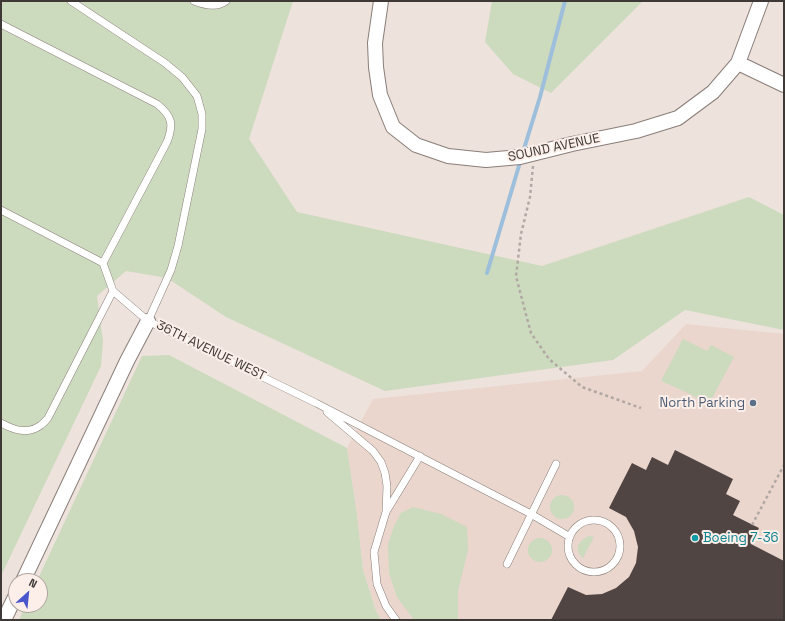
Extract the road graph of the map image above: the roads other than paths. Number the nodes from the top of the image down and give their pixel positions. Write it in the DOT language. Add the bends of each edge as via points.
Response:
graph roads {
  1 [pos="71,1"];
  2 [pos="194,1"];
  3 [pos="226,1"];
  4 [pos="381,1"];
  5 [pos="762,1"];
  6 [pos="1,24"];
  7 [pos="738,63"];
  8 [pos="784,85"];
  9 [pos="1,210"];
  10 [pos="103,263"];
  11 [pos="113,291"];
  12 [pos="148,321"];
  13 [pos="316,403"];
  14 [pos="1,423"];
  15 [pos="420,456"];
  16 [pos="556,464"];
  17 [pos="386,512"];
  18 [pos="531,514"];
  19 [pos="570,537"];
  20 [pos="507,564"];
  21 [pos="27,573"];
  22 [pos="396,620"];
  1 -- 12 [label="lane" via="182,77 197,96 202,114 202,130 178,246 171,270"];
  2 -- 3 [label="lane" via="212,5"];
  4 -- 7 [label="street, SOUND AVENUE" via="375,43 380,95 394,126 416,145 448,156 486,160 520,157 636,131 678,118 713,92"];
  5 -- 7 [label="street, SOUND AVENUE"];
  6 -- 10 [label="lane" via="157,104 166,111 170,120 172,131 168,142"];
  7 -- 8 [label="street"];
  9 -- 10 [label="lane"];
  10 -- 11 [label="lane"];
  11 -- 12 [label="lane"];
  11 -- 14 [label="lane" via="48,418 31,430 12,429"];
  12 -- 13 [label="lane, 36TH AVENUE WEST"];
  12 -- 21 [label="street, 36TH AVENUE WEST"];
  13 -- 15 [label="lane, 36TH AVENUE WEST"];
  13 -- 17 [label="lane" via="373,450 381,462 386,473"];
  15 -- 17 [label="lane"];
  15 -- 18 [label="lane, 36TH AVENUE WEST"];
  16 -- 18 [label="lane"];
  17 -- 22 [label="lane" via="374,552 377,584 386,606"];
  18 -- 19 [label="lane, 36TH AVENUE WEST"];
  18 -- 20 [label="lane"];
  19 -- 19 [label="lane" via="568,543 572,559 584,570 600,572 608,568 618,555 618,538 607,524 599,521 583,523"];
}
